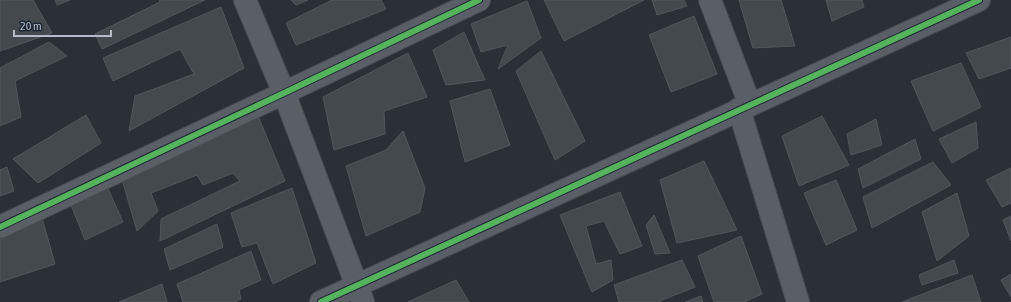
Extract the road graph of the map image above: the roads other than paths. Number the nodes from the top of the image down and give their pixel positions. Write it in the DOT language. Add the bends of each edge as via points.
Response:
graph roads {
  1 [pos="245,0"];
  2 [pos="479,0"];
  3 [pos="710,0"];
  4 [pos="979,0"];
  5 [pos="284,93"];
  6 [pos="745,107"];
  7 [pos="0,227"];
  8 [pos="359,294"];
  9 [pos="321,302"];
  10 [pos="798,302"];
  1 -- 5 [label="street"];
  2 -- 5 [label="street"];
  3 -- 6 [label="street"];
  4 -- 6 [label="street"];
  5 -- 7 [label="street"];
  5 -- 8 [label="street"];
  6 -- 8 [label="street"];
  6 -- 10 [label="street"];
  8 -- 9 [label="street"];
}
